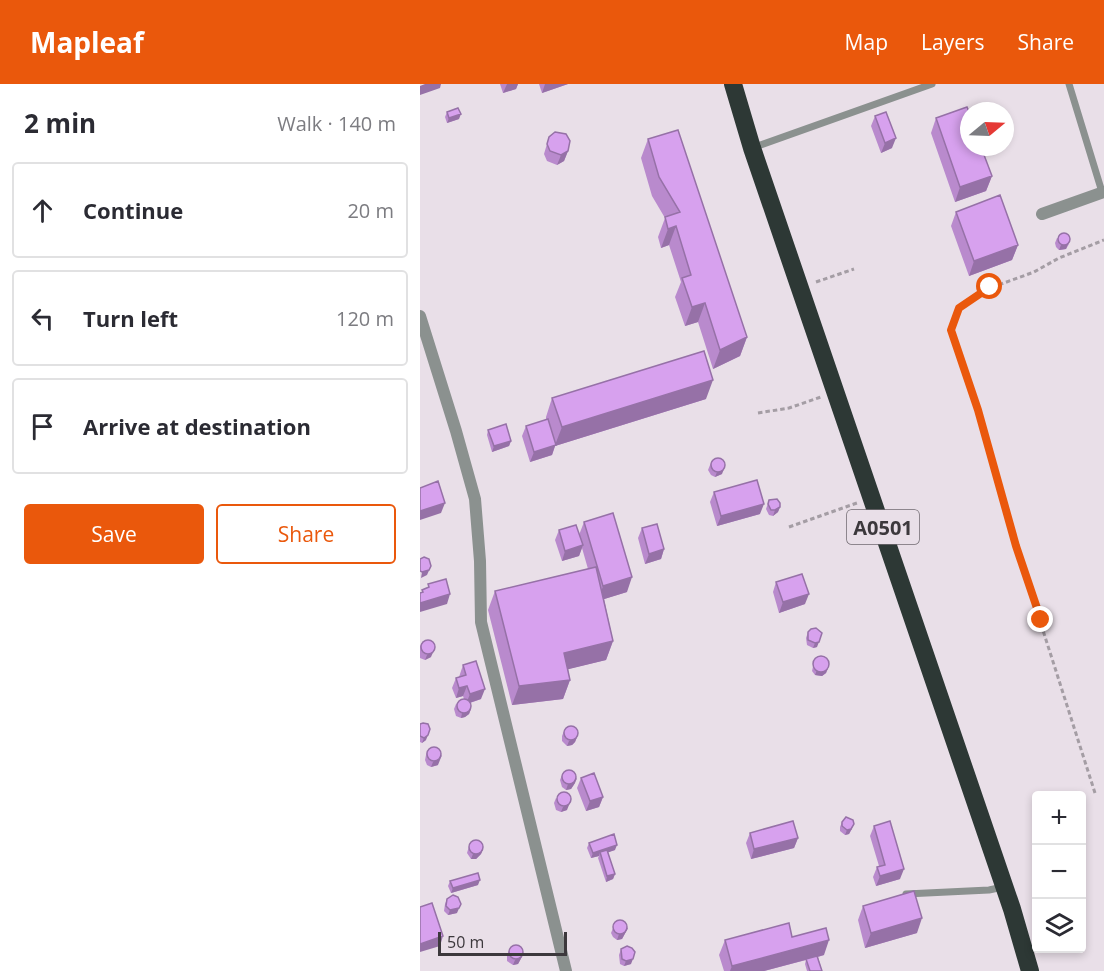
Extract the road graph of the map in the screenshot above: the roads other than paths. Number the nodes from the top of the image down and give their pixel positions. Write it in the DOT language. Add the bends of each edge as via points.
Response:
graph roads {
  1 [pos="733,84"];
  2 [pos="932,84"];
  3 [pos="1069,84"];
  4 [pos="752,148"];
  5 [pos="1103,192"];
  6 [pos="1042,214"];
  7 [pos="420,316"];
  8 [pos="1005,886"];
  9 [pos="904,894"];
  10 [pos="566,971"];
  11 [pos="1030,971"];
  1 -- 4 [label="highway, A0501"];
  2 -- 4 [label="lane"];
  3 -- 5 [label="lane"];
  4 -- 8 [label="highway, A0501"];
  5 -- 6 [label="street"];
  7 -- 10 [label="street" via="475,499 481,622"];
  8 -- 9 [label="lane"];
  8 -- 11 [label="highway, A0501"];
}
